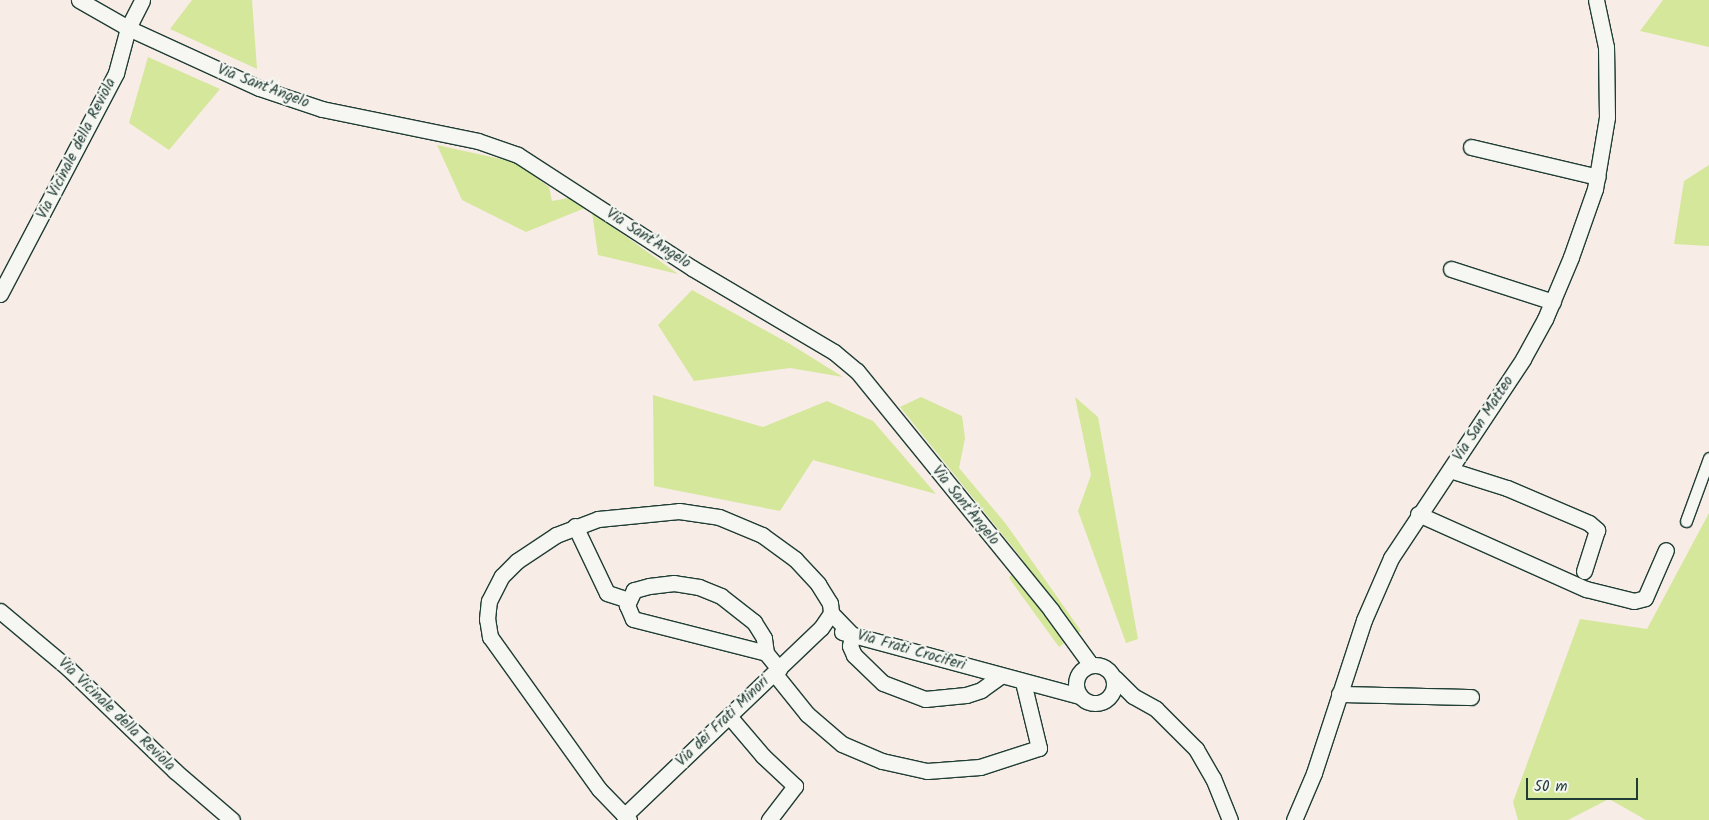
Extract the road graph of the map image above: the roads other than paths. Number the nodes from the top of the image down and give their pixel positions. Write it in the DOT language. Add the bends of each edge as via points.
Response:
graph roads {
  1 [pos="79,0"];
  2 [pos="142,0"];
  3 [pos="1596,0"];
  4 [pos="128,28"];
  5 [pos="1471,147"];
  6 [pos="1598,177"];
  7 [pos="1451,269"];
  8 [pos="0,294"];
  9 [pos="1553,302"];
  10 [pos="1709,458"];
  11 [pos="1450,470"];
  12 [pos="1418,514"];
  13 [pos="1686,521"];
  14 [pos="575,526"];
  15 [pos="1666,550"];
  16 [pos="1584,571"];
  17 [pos="629,600"];
  18 [pos="0,611"];
  19 [pos="831,613"];
  20 [pos="821,628"];
  21 [pos="852,635"];
  22 [pos="766,653"];
  23 [pos="1085,669"];
  24 [pos="776,671"];
  25 [pos="1000,677"];
  26 [pos="1115,678"];
  27 [pos="1023,682"];
  28 [pos="1041,686"];
  29 [pos="1339,694"];
  30 [pos="1080,696"];
  31 [pos="1471,697"];
  32 [pos="1107,701"];
  33 [pos="1156,709"];
  34 [pos="729,716"];
  35 [pos="626,818"];
  36 [pos="232,820"];
  37 [pos="770,820"];
  38 [pos="1230,820"];
  39 [pos="1294,820"];
  1 -- 4 [label="street, Via Sant'Angelo"];
  2 -- 4 [label="street, Via Vicinale della Reviola"];
  3 -- 6 [label="street, Via San Matteo" via="1609,78"];
  4 -- 8 [label="street, Via Vicinale della Reviola" via="116,73"];
  4 -- 23 [label="street, Via Sant'Angelo" via="259,88 322,109 478,142 518,155 692,268 834,352 867,384 1052,610"];
  5 -- 6 [label="street"];
  6 -- 9 [label="street, Via San Matteo"];
  7 -- 9 [label="street"];
  9 -- 11 [label="street, Via San Matteo" via="1523,359"];
  10 -- 13 [label="street"];
  11 -- 12 [label="street, Via San Matteo"];
  11 -- 16 [label="street" via="1508,488 1589,523 1597,530"];
  12 -- 15 [label="street" via="1586,589 1634,601 1645,598"];
  12 -- 29 [label="street, Via San Matteo" via="1375,593"];
  14 -- 17 [label="street" via="607,593"];
  14 -- 19 [label="street, Via Frati Crociferi" via="598,519 679,511 719,517 762,535 795,559 818,584 830,603"];
  14 -- 35 [label="street, Via Frati Crociferi" via="535,547 509,568 489,601 488,627 496,648 574,755"];
  17 -- 22 [label="street" via="628,610 633,619"];
  17 -- 22 [label="street" via="634,590 649,586 674,583 700,587 721,596 754,622 764,638"];
  18 -- 36 [label="street, Via Vicinale della Reviola" via="68,668 175,771"];
  19 -- 20 [label="street, Via dei Frati Minori"];
  19 -- 21 [label="street, Via Frati Crociferi"];
  20 -- 21 [label="street"];
  20 -- 24 [label="street, Via dei Frati Minori"];
  21 -- 25 [label="street, Via Frati Crociferi"];
  21 -- 25 [label="street" via="850,646 854,655 883,683 925,699 966,696"];
  22 -- 24 [label="street"];
  23 -- 26 [label="street" via="1104,668"];
  23 -- 28 [label="street" via="1065,681"];
  23 -- 30 [label="street" via="1075,688"];
  24 -- 27 [label="street" via="807,714 842,744 882,761 927,771 980,767 1039,748"];
  24 -- 34 [label="street, Via dei Frati Minori"];
  25 -- 27 [label="street, Via Frati Crociferi"];
  26 -- 32 [label="street" via="1115,690"];
  26 -- 33 [label="street" via="1134,696"];
  27 -- 28 [label="street, Via Frati Crociferi"];
  28 -- 30 [label="street, Via Frati Crociferi"];
  29 -- 31 [label="street"];
  29 -- 39 [label="street, Via San Matteo" via="1314,773"];
  30 -- 32 [label="street" via="1094,702"];
  32 -- 33 [label="street" via="1134,702"];
  33 -- 38 [label="street" via="1196,749 1213,778"];
  34 -- 35 [label="street, Via dei Frati Minori"];
  34 -- 37 [label="street" via="796,786"];
}
